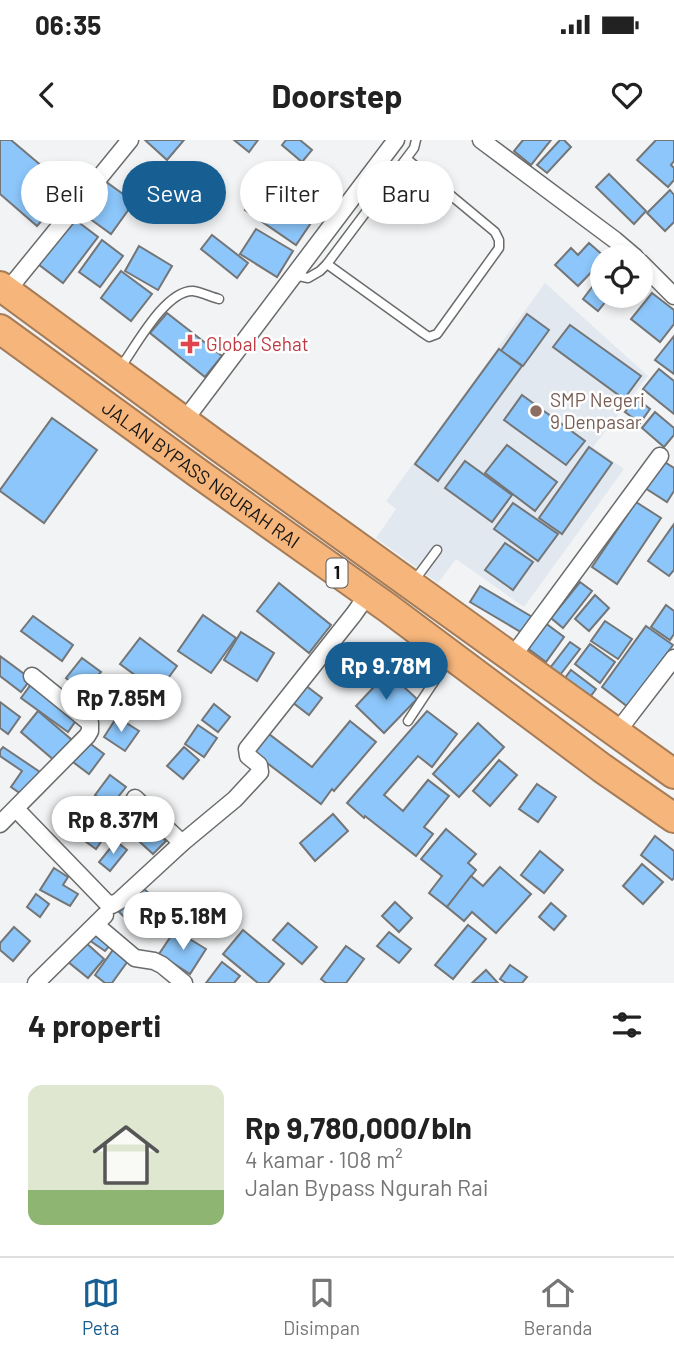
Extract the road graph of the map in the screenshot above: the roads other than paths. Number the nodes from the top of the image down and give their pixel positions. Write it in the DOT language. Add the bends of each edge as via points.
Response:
graph roads {
  1 [pos="130,140"];
  2 [pos="396,140"];
  3 [pos="416,140"];
  4 [pos="481,140"];
  5 [pos="407,159"];
  6 [pos="621,245"];
  7 [pos="327,264"];
  8 [pos="294,275"];
  9 [pos="653,275"];
  10 [pos="3,288"];
  11 [pos="674,296"];
  12 [pos="219,299"];
  13 [pos="0,328"];
  14 [pos="112,369"];
  15 [pos="89,392"];
  16 [pos="184,421"];
  17 [pos="660,456"];
  18 [pos="437,550"];
  19 [pos="411,584"];
  20 [pos="368,594"];
  21 [pos="451,656"];
  22 [pos="512,657"];
  23 [pos="674,658"];
  24 [pos="32,676"];
  25 [pos="408,721"];
  26 [pos="617,733"];
  27 [pos="674,774"];
  28 [pos="135,798"];
  29 [pos="16,809"];
  30 [pos="674,818"];
  31 [pos="0,824"];
  32 [pos="182,843"];
  33 [pos="36,983"];
  34 [pos="184,983"];
  1 -- 10 [label="street"];
  2 -- 8 [label="street"];
  3 -- 5 [label="lane"];
  4 -- 6 [label="street"];
  5 -- 7 [label="lane"];
  5 -- 7 [label="lane" via="499,240 499,248 437,334 429,337"];
  7 -- 8 [label="lane" via="309,278"];
  8 -- 16 [label="street"];
  9 -- 11 [label="street"];
  10 -- 14 [label="highway, JALAN BYPASS NGURAH RAI / 1"];
  12 -- 14 [label="lane" via="193,291 178,294"];
  13 -- 15 [label="highway, JALAN BYPASS NGURAH RAI / 1"];
  14 -- 15 [label="highway"];
  14 -- 16 [label="highway, JALAN BYPASS NGURAH RAI / 1"];
  15 -- 20 [label="highway, JALAN BYPASS NGURAH RAI / 1"];
  16 -- 19 [label="highway, JALAN BYPASS NGURAH RAI / 1"];
  17 -- 22 [label="street"];
  18 -- 19 [label="lane"];
  19 -- 22 [label="highway, JALAN BYPASS NGURAH RAI / 1"];
  20 -- 21 [label="highway, JALAN BYPASS NGURAH RAI / 1"];
  20 -- 32 [label="street" via="247,749 260,772"];
  21 -- 25 [label="lane"];
  21 -- 30 [label="highway, JALAN BYPASS NGURAH RAI / 1"];
  22 -- 26 [label="highway, JALAN BYPASS NGURAH RAI / 1"];
  23 -- 26 [label="street"];
  24 -- 29 [label="street" via="90,723 90,730"];
  26 -- 27 [label="highway, JALAN BYPASS NGURAH RAI / 1"];
  28 -- 32 [label="street"];
  29 -- 31 [label="street"];
  29 -- 32 [label="street" via="111,905"];
  33 -- 34 [label="street" via="100,920 135,958 162,965"];
}
